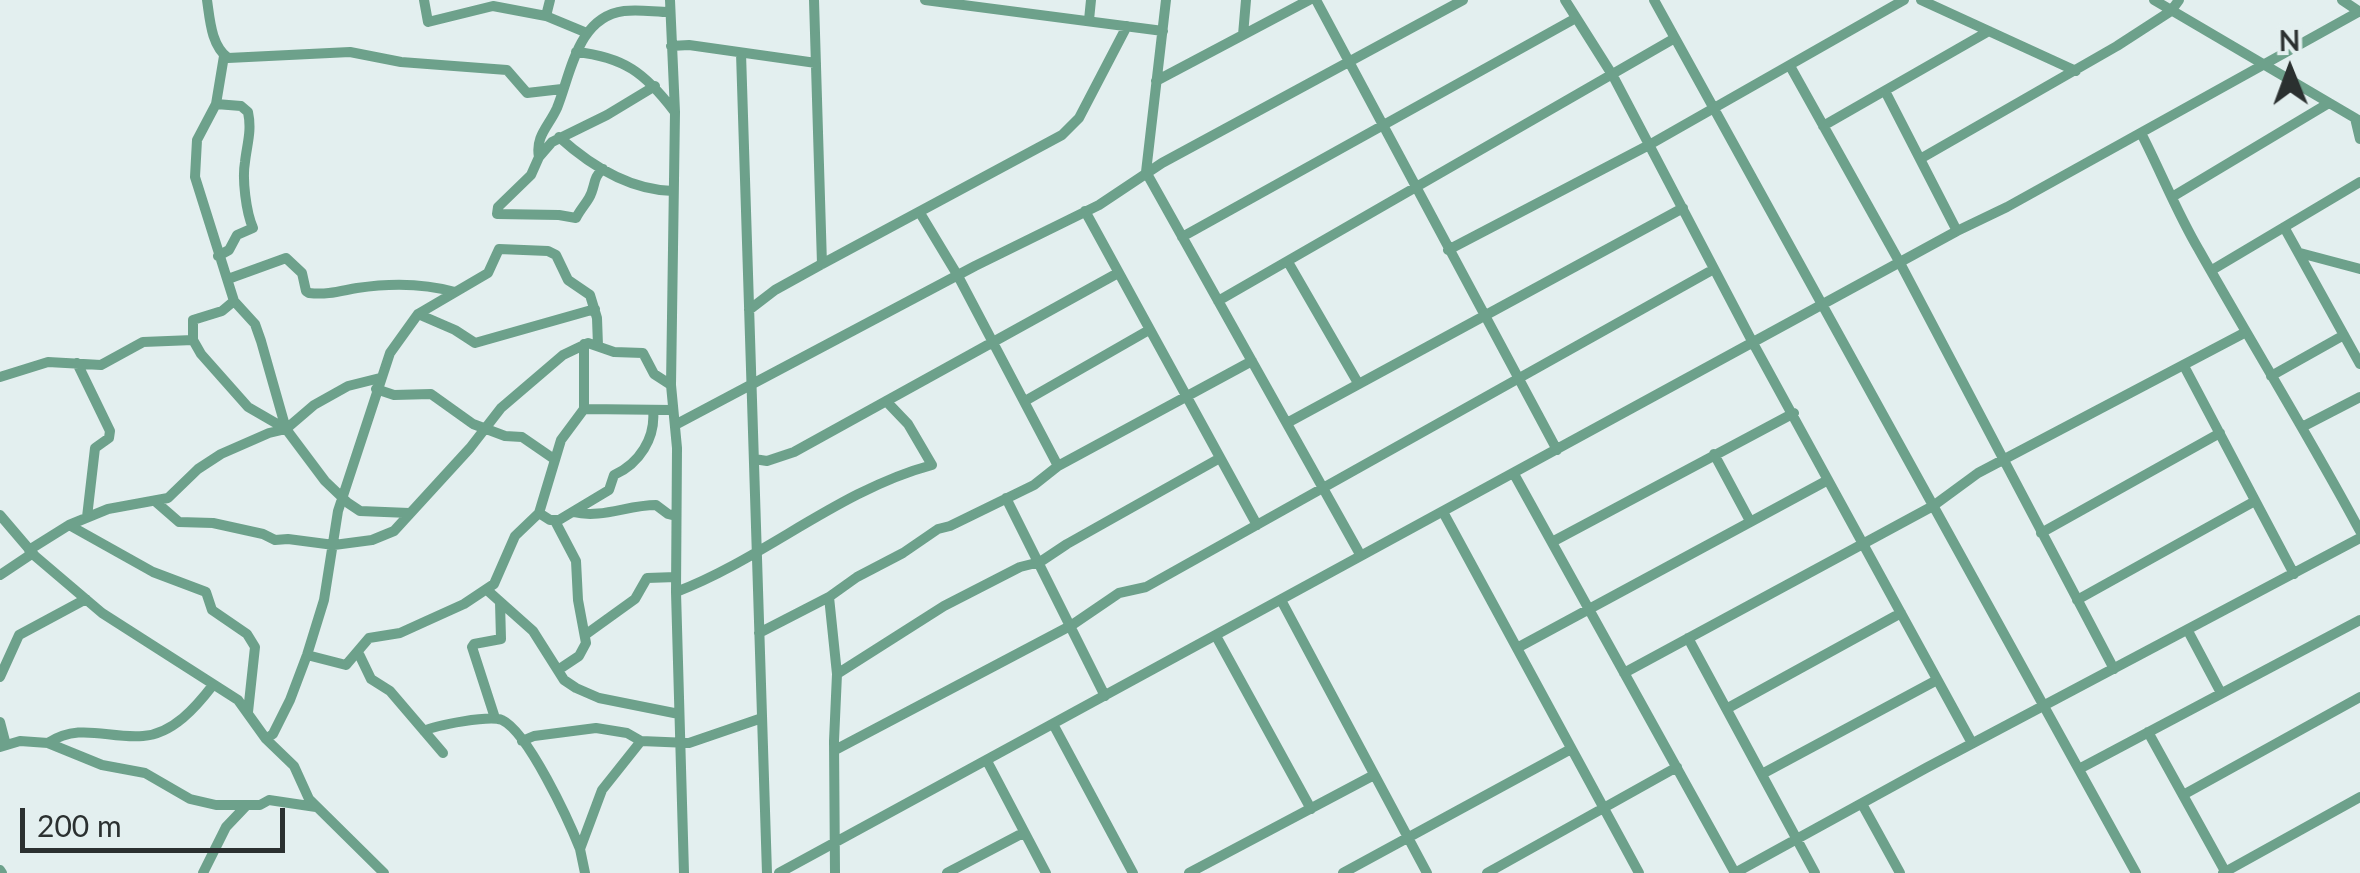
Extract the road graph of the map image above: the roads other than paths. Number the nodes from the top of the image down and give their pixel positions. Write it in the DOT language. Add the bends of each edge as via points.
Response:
graph roads {
  1 [pos="207,0"];
  2 [pos="424,0"];
  3 [pos="550,0"];
  4 [pos="814,0"];
  5 [pos="924,0"];
  6 [pos="1091,0"];
  7 [pos="1166,0"];
  8 [pos="1246,0"];
  9 [pos="1312,0"];
  10 [pos="1463,0"];
  11 [pos="1566,0"];
  12 [pos="1654,0"];
  13 [pos="1904,0"];
  14 [pos="1921,0"];
  15 [pos="2154,0"];
  16 [pos="2179,0"];
  17 [pos="2342,0"];
  18 [pos="670,6"];
  19 [pos="2172,10"];
  20 [pos="2360,11"];
  21 [pos="546,16"];
  22 [pos="1576,18"];
  23 [pos="1089,20"];
  24 [pos="1127,26"];
  25 [pos="1162,31"];
  26 [pos="1989,31"];
  27 [pos="587,33"];
  28 [pos="1243,35"];
  29 [pos="1675,38"];
  30 [pos="671,46"];
  31 [pos="576,52"];
  32 [pos="740,53"];
  33 [pos="224,56"];
  34 [pos="1348,60"];
  35 [pos="816,63"];
  36 [pos="2265,63"];
  37 [pos="1790,66"];
  38 [pos="2076,71"];
  39 [pos="1613,76"];
  40 [pos="1156,81"];
  41 [pos="655,86"];
  42 [pos="562,89"];
  43 [pos="1885,91"];
  44 [pos="2329,103"];
  45 [pos="216,104"];
  46 [pos="1714,108"];
  47 [pos="675,112"];
  48 [pos="2358,119"];
  49 [pos="1382,126"];
  50 [pos="1823,126"];
  51 [pos="2141,133"];
  52 [pos="559,138"];
  53 [pos="2360,139"];
  54 [pos="1649,144"];
  55 [pos="538,157"];
  56 [pos="1920,160"];
  57 [pos="604,169"];
  58 [pos="1146,172"];
  59 [pos="2360,182"];
  60 [pos="1416,188"];
  61 [pos="673,191"];
  62 [pos="2172,197"];
  63 [pos="1682,208"];
  64 [pos="1085,211"];
  65 [pos="920,213"];
  66 [pos="2284,226"];
  67 [pos="1957,231"];
  68 [pos="1182,237"];
  69 [pos="1448,250"];
  70 [pos="2300,253"];
  71 [pos="218,256"];
  72 [pos="1288,262"];
  73 [pos="1900,263"];
  74 [pos="822,264"];
  75 [pos="1714,268"];
  76 [pos="2360,269"];
  77 [pos="2212,270"];
  78 [pos="1118,273"];
  79 [pos="958,276"];
  80 [pos="228,279"];
  81 [pos="455,292"];
  82 [pos="1218,301"];
  83 [pos="234,302"];
  84 [pos="1823,306"];
  85 [pos="595,309"];
  86 [pos="749,310"];
  87 [pos="418,314"];
  88 [pos="1484,316"];
  89 [pos="1149,330"];
  90 [pos="2246,332"];
  91 [pos="2344,335"];
  92 [pos="194,340"];
  93 [pos="993,342"];
  94 [pos="584,344"];
  95 [pos="1753,344"];
  96 [pos="598,346"];
  97 [pos="1252,361"];
  98 [pos="77,363"];
  99 [pos="2360,364"];
  100 [pos="2184,366"];
  101 [pos="0,376"];
  102 [pos="2270,376"];
  103 [pos="1517,380"];
  104 [pos="378,383"];
  105 [pos="1358,384"];
  106 [pos="670,385"];
  107 [pos="751,386"];
  108 [pos="1186,396"];
  109 [pos="2360,397"];
  110 [pos="886,401"];
  111 [pos="1025,401"];
  112 [pos="584,409"];
  113 [pos="653,410"];
  114 [pos="673,410"];
  115 [pos="1794,413"];
  116 [pos="1287,423"];
  117 [pos="675,424"];
  118 [pos="2304,426"];
  119 [pos="486,428"];
  120 [pos="286,430"];
  121 [pos="2220,433"];
  122 [pos="1557,450"];
  123 [pos="1714,454"];
  124 [pos="554,458"];
  125 [pos="1220,458"];
  126 [pos="754,460"];
  127 [pos="2003,460"];
  128 [pos="1058,466"];
  129 [pos="1514,474"];
  130 [pos="1828,480"];
  131 [pos="1324,489"];
  132 [pos="343,496"];
  133 [pos="1006,498"];
  134 [pos="2256,501"];
  135 [pos="156,502"];
  136 [pos="1934,506"];
  137 [pos="574,512"];
  138 [pos="1443,512"];
  139 [pos="410,513"];
  140 [pos="539,513"];
  141 [pos="0,515"];
  142 [pos="676,516"];
  143 [pos="87,517"];
  144 [pos="1750,521"];
  145 [pos="556,522"];
  146 [pos="69,525"];
  147 [pos="1257,525"];
  148 [pos="2041,533"];
  149 [pos="2360,535"];
  150 [pos="1552,542"];
  151 [pos="1863,544"];
  152 [pos="334,545"];
  153 [pos="756,550"];
  154 [pos="31,552"];
  155 [pos="1361,556"];
  156 [pos="1040,562"];
  157 [pos="2294,574"];
  158 [pos="0,575"];
  159 [pos="676,577"];
  160 [pos="487,590"];
  161 [pos="676,592"];
  162 [pos="829,597"];
  163 [pos="86,599"];
  164 [pos="1281,600"];
  165 [pos="2077,600"];
  166 [pos="500,602"];
  167 [pos="1588,607"];
  168 [pos="1901,613"];
  169 [pos="2360,620"];
  170 [pos="1072,625"];
  171 [pos="2188,631"];
  172 [pos="584,634"];
  173 [pos="759,634"];
  174 [pos="1216,636"];
  175 [pos="1688,638"];
  176 [pos="1517,648"];
  177 [pos="358,652"];
  178 [pos="308,656"];
  179 [pos="2114,669"];
  180 [pos="558,670"];
  181 [pos="1624,673"];
  182 [pos="837,674"];
  183 [pos="0,676"];
  184 [pos="1937,680"];
  185 [pos="213,685"];
  186 [pos="2221,693"];
  187 [pos="1106,696"];
  188 [pos="2358,702"];
  189 [pos="2044,706"];
  190 [pos="1728,708"];
  191 [pos="248,712"];
  192 [pos="679,714"];
  193 [pos="495,718"];
  194 [pos="762,718"];
  195 [pos="0,722"];
  196 [pos="1053,724"];
  197 [pos="424,731"];
  198 [pos="2148,732"];
  199 [pos="266,738"];
  200 [pos="522,741"];
  201 [pos="640,741"];
  202 [pos="679,742"];
  203 [pos="48,743"];
  204 [pos="1972,744"];
  205 [pos="3,746"];
  206 [pos="1571,749"];
  207 [pos="835,750"];
  208 [pos="444,753"];
  209 [pos="988,761"];
  210 [pos="1677,767"];
  211 [pos="2079,769"];
  212 [pos="1762,774"];
  213 [pos="1374,775"];
  214 [pos="2183,794"];
  215 [pos="2360,797"];
  216 [pos="1862,804"];
  217 [pos="246,805"];
  218 [pos="317,807"];
  219 [pos="1603,807"];
  220 [pos="1310,809"];
  221 [pos="1023,833"];
  222 [pos="1408,838"];
  223 [pos="1798,841"];
  224 [pos="834,842"];
  225 [pos="580,848"];
  226 [pos="969,868"];
  227 [pos="1212,868"];
  228 [pos="2225,872"];
  229 [pos="203,873"];
  230 [pos="384,873"];
  231 [pos="585,873"];
  232 [pos="684,873"];
  233 [pos="767,873"];
  234 [pos="778,873"];
  235 [pos="835,873"];
  236 [pos="948,873"];
  237 [pos="1046,873"];
  238 [pos="1133,873"];
  239 [pos="1189,873"];
  240 [pos="1342,873"];
  241 [pos="1427,873"];
  242 [pos="1487,873"];
  243 [pos="1638,873"];
  244 [pos="1815,873"];
  245 [pos="1900,873"];
  246 [pos="2136,873"];
  1 -- 33 [label="street"];
  2 -- 21 [label="street" via="428,22 493,6"];
  3 -- 21 [label="street"];
  4 -- 35 [label="street"];
  5 -- 23 [label="street"];
  6 -- 23 [label="street"];
  7 -- 25 [label="street"];
  8 -- 28 [label="street"];
  9 -- 28 [label="street"];
  9 -- 34 [label="street"];
  10 -- 34 [label="street"];
  11 -- 22 [label="street"];
  12 -- 29 [label="street"];
  13 -- 37 [label="street"];
  14 -- 26 [label="street"];
  15 -- 19 [label="street"];
  16 -- 19 [label="street"];
  17 -- 20 [label="street"];
  18 -- 27 [label="street" via="620,11"];
  18 -- 30 [label="street"];
  19 -- 36 [label="street"];
  19 -- 38 [label="street"];
  20 -- 36 [label="street"];
  21 -- 27 [label="street"];
  22 -- 39 [label="street"];
  22 -- 49 [label="street"];
  23 -- 24 [label="street"];
  24 -- 25 [label="street"];
  24 -- 65 [label="street" via="1079,118 1062,134"];
  25 -- 40 [label="street"];
  26 -- 38 [label="street"];
  26 -- 43 [label="street"];
  27 -- 31 [label="street"];
  28 -- 40 [label="street"];
  29 -- 39 [label="street"];
  29 -- 46 [label="street"];
  30 -- 32 [label="street"];
  30 -- 47 [label="street"];
  31 -- 41 [label="street" via="616,60"];
  31 -- 42 [label="street"];
  32 -- 35 [label="street"];
  32 -- 86 [label="street"];
  33 -- 42 [label="street" via="350,52 507,70 527,93"];
  33 -- 45 [label="street"];
  34 -- 49 [label="street"];
  34 -- 58 [label="street"];
  35 -- 74 [label="street"];
  36 -- 44 [label="street"];
  36 -- 51 [label="street"];
  37 -- 46 [label="street"];
  37 -- 50 [label="street"];
  38 -- 56 [label="street"];
  39 -- 54 [label="street"];
  39 -- 60 [label="street"];
  40 -- 58 [label="street"];
  41 -- 47 [label="street"];
  41 -- 52 [label="street"];
  42 -- 55 [label="street" via="542,130"];
  43 -- 50 [label="street"];
  43 -- 56 [label="street"];
  44 -- 48 [label="street"];
  44 -- 62 [label="street"];
  45 -- 71 [label="street" via="198,136 194,171"];
  45 -- 71 [label="street" via="248,112 244,166 253,228"];
  46 -- 54 [label="street"];
  46 -- 84 [label="street"];
  47 -- 61 [label="street"];
  48 -- 53 [label="street"];
  49 -- 60 [label="street"];
  49 -- 68 [label="street"];
  50 -- 73 [label="street"];
  51 -- 62 [label="street"];
  51 -- 67 [label="street"];
  52 -- 55 [label="street"];
  52 -- 57 [label="street"];
  54 -- 63 [label="street"];
  54 -- 69 [label="street"];
  55 -- 57 [label="street" via="531,176 497,214 576,218"];
  56 -- 67 [label="street"];
  57 -- 61 [label="street" via="624,182"];
  58 -- 64 [label="street"];
  58 -- 68 [label="street"];
  59 -- 66 [label="street"];
  60 -- 69 [label="street"];
  60 -- 72 [label="street"];
  61 -- 106 [label="street"];
  62 -- 77 [label="street"];
  63 -- 75 [label="street"];
  63 -- 88 [label="street"];
  64 -- 78 [label="street"];
  64 -- 79 [label="street"];
  65 -- 74 [label="street"];
  65 -- 79 [label="street"];
  66 -- 70 [label="street"];
  66 -- 77 [label="street"];
  67 -- 73 [label="street"];
  68 -- 82 [label="street"];
  69 -- 88 [label="street"];
  70 -- 76 [label="street"];
  70 -- 91 [label="street"];
  71 -- 80 [label="street"];
  72 -- 82 [label="street"];
  72 -- 105 [label="street"];
  73 -- 84 [label="street"];
  73 -- 127 [label="street"];
  74 -- 86 [label="street"];
  75 -- 95 [label="street"];
  75 -- 103 [label="street"];
  77 -- 90 [label="street"];
  78 -- 89 [label="street"];
  78 -- 93 [label="street"];
  79 -- 93 [label="street"];
  79 -- 107 [label="street"];
  80 -- 81 [label="street" via="286,258 310,293 404,284"];
  80 -- 83 [label="street"];
  81 -- 85 [label="street" via="488,273 500,249 548,251"];
  81 -- 87 [label="street"];
  82 -- 97 [label="street"];
  83 -- 92 [label="street" via="193,320"];
  83 -- 120 [label="street" via="258,331"];
  84 -- 95 [label="street"];
  84 -- 136 [label="street"];
  85 -- 87 [label="street" via="475,343"];
  85 -- 96 [label="street"];
  86 -- 107 [label="street"];
  87 -- 104 [label="street"];
  88 -- 103 [label="street"];
  88 -- 105 [label="street"];
  89 -- 108 [label="street"];
  89 -- 111 [label="street"];
  90 -- 100 [label="street"];
  90 -- 102 [label="street"];
  91 -- 99 [label="street"];
  91 -- 102 [label="street"];
  92 -- 98 [label="street" via="143,342 101,365"];
  92 -- 120 [label="street" via="240,400"];
  93 -- 110 [label="street"];
  93 -- 111 [label="street"];
  94 -- 96 [label="street"];
  94 -- 112 [label="street"];
  94 -- 119 [label="street" via="501,408"];
  95 -- 115 [label="street"];
  95 -- 122 [label="street"];
  96 -- 106 [label="street" via="643,353 654,374"];
  97 -- 108 [label="street"];
  97 -- 116 [label="street"];
  98 -- 101 [label="street" via="48,362"];
  98 -- 143 [label="street" via="110,431 95,448"];
  100 -- 121 [label="street"];
  100 -- 127 [label="street"];
  102 -- 118 [label="street"];
  103 -- 122 [label="street"];
  103 -- 131 [label="street"];
  104 -- 119 [label="street" via="394,395 431,394"];
  104 -- 120 [label="street" via="348,386"];
  104 -- 132 [label="street"];
  105 -- 116 [label="street"];
  106 -- 114 [label="street"];
  107 -- 117 [label="street"];
  107 -- 126 [label="street"];
  108 -- 125 [label="street"];
  108 -- 128 [label="street"];
  109 -- 118 [label="street"];
  110 -- 126 [label="street" via="794,452"];
  110 -- 153 [label="street" via="932,465 893,477"];
  111 -- 128 [label="street"];
  112 -- 113 [label="street"];
  112 -- 124 [label="street"];
  113 -- 114 [label="street"];
  113 -- 137 [label="street" via="652,436 630,466 614,475 609,490"];
  114 -- 117 [label="street"];
  115 -- 123 [label="street"];
  115 -- 130 [label="street"];
  116 -- 131 [label="street"];
  117 -- 142 [label="street"];
  118 -- 149 [label="street"];
  119 -- 124 [label="street" via="522,437"];
  119 -- 139 [label="street"];
  120 -- 132 [label="street"];
  120 -- 135 [label="street" via="221,454"];
  121 -- 134 [label="street"];
  121 -- 148 [label="street"];
  122 -- 129 [label="street"];
  123 -- 144 [label="street"];
  123 -- 150 [label="street"];
  124 -- 140 [label="street"];
  125 -- 147 [label="street"];
  125 -- 156 [label="street"];
  126 -- 153 [label="street"];
  127 -- 136 [label="street"];
  127 -- 148 [label="street"];
  128 -- 133 [label="street"];
  129 -- 138 [label="street"];
  129 -- 150 [label="street"];
  130 -- 144 [label="street"];
  130 -- 151 [label="street"];
  131 -- 147 [label="street"];
  131 -- 155 [label="street"];
  132 -- 139 [label="street" via="360,510"];
  132 -- 152 [label="street"];
  133 -- 156 [label="street"];
  133 -- 162 [label="street" via="938,529"];
  134 -- 157 [label="street"];
  134 -- 165 [label="street"];
  135 -- 143 [label="street"];
  135 -- 152 [label="street" via="179,522"];
  136 -- 151 [label="street"];
  136 -- 189 [label="street"];
  137 -- 142 [label="street" via="596,516 656,506"];
  137 -- 145 [label="street"];
  138 -- 155 [label="street"];
  138 -- 176 [label="street"];
  139 -- 152 [label="street" via="384,536"];
  140 -- 145 [label="street"];
  140 -- 160 [label="street" via="515,536"];
  141 -- 154 [label="street"];
  142 -- 159 [label="street"];
  143 -- 146 [label="street"];
  144 -- 167 [label="street"];
  145 -- 172 [label="street" via="576,561"];
  146 -- 154 [label="street"];
  146 -- 191 [label="street" via="152,572 206,592 212,610 247,634 255,647"];
  147 -- 170 [label="street" via="1146,588 1119,593"];
  148 -- 165 [label="street"];
  149 -- 157 [label="street"];
  150 -- 167 [label="street"];
  151 -- 168 [label="street"];
  151 -- 175 [label="street"];
  152 -- 178 [label="street"];
  153 -- 161 [label="street"];
  153 -- 173 [label="street"];
  154 -- 158 [label="street"];
  154 -- 163 [label="street"];
  155 -- 164 [label="street"];
  156 -- 170 [label="street"];
  156 -- 182 [label="street" via="944,606"];
  157 -- 171 [label="street"];
  159 -- 161 [label="street"];
  159 -- 172 [label="street" via="646,578 635,599"];
  160 -- 166 [label="street"];
  160 -- 177 [label="street" via="400,633 369,638"];
  161 -- 192 [label="street"];
  162 -- 173 [label="street"];
  162 -- 182 [label="street"];
  163 -- 183 [label="street" via="19,635"];
  163 -- 185 [label="street"];
  164 -- 174 [label="street"];
  164 -- 213 [label="street"];
  165 -- 179 [label="street"];
  166 -- 180 [label="street" via="533,631"];
  166 -- 193 [label="street" via="501,638 472,647"];
  167 -- 176 [label="street"];
  167 -- 181 [label="street"];
  168 -- 184 [label="street"];
  168 -- 190 [label="street"];
  169 -- 186 [label="street"];
  170 -- 187 [label="street"];
  170 -- 207 [label="street"];
  171 -- 179 [label="street"];
  171 -- 186 [label="street"];
  172 -- 180 [label="street" via="579,656"];
  173 -- 194 [label="street"];
  174 -- 187 [label="street"];
  174 -- 220 [label="street"];
  175 -- 181 [label="street"];
  175 -- 190 [label="street"];
  176 -- 206 [label="street"];
  177 -- 178 [label="street" via="346,665"];
  177 -- 197 [label="street" via="372,679"];
  178 -- 199 [label="street"];
  179 -- 189 [label="street"];
  180 -- 192 [label="street" via="587,694"];
  181 -- 210 [label="street"];
  182 -- 207 [label="street"];
  184 -- 204 [label="street"];
  184 -- 212 [label="street"];
  185 -- 191 [label="street"];
  185 -- 203 [label="street" via="165,730 143,736 74,731"];
  186 -- 198 [label="street"];
  187 -- 196 [label="street"];
  188 -- 214 [label="street"];
  189 -- 204 [label="street"];
  189 -- 211 [label="street"];
  190 -- 212 [label="street"];
  191 -- 199 [label="street"];
  192 -- 202 [label="street"];
  193 -- 197 [label="street"];
  193 -- 200 [label="street"];
  194 -- 202 [label="street"];
  194 -- 233 [label="street"];
  195 -- 205 [label="street"];
  196 -- 209 [label="street"];
  196 -- 238 [label="street"];
  197 -- 208 [label="street"];
  198 -- 211 [label="street"];
  198 -- 214 [label="street"];
  199 -- 218 [label="street" via="294,766"];
  200 -- 201 [label="street" via="596,728"];
  200 -- 225 [label="street"];
  201 -- 202 [label="street"];
  201 -- 225 [label="street" via="602,790"];
  202 -- 232 [label="street"];
  203 -- 205 [label="street"];
  203 -- 217 [label="street" via="144,774 190,800"];
  204 -- 216 [label="street"];
  206 -- 219 [label="street"];
  206 -- 222 [label="street"];
  207 -- 224 [label="street"];
  209 -- 221 [label="street"];
  209 -- 224 [label="street"];
  210 -- 219 [label="street"];
  210 -- 223 [label="street" via="1735,873"];
  211 -- 246 [label="street"];
  212 -- 223 [label="street"];
  213 -- 220 [label="street"];
  213 -- 222 [label="street"];
  214 -- 228 [label="street"];
  215 -- 228 [label="street"];
  216 -- 223 [label="street"];
  216 -- 245 [label="street"];
  217 -- 218 [label="street" via="273,800"];
  217 -- 229 [label="street" via="226,827"];
  218 -- 230 [label="street"];
  219 -- 242 [label="street"];
  219 -- 243 [label="street"];
  220 -- 227 [label="street"];
  221 -- 226 [label="street"];
  221 -- 237 [label="street"];
  222 -- 240 [label="street"];
  222 -- 241 [label="street"];
  223 -- 244 [label="street"];
  224 -- 234 [label="street"];
  224 -- 235 [label="street"];
  225 -- 231 [label="street"];
  226 -- 236 [label="street"];
  227 -- 239 [label="street"];
}
